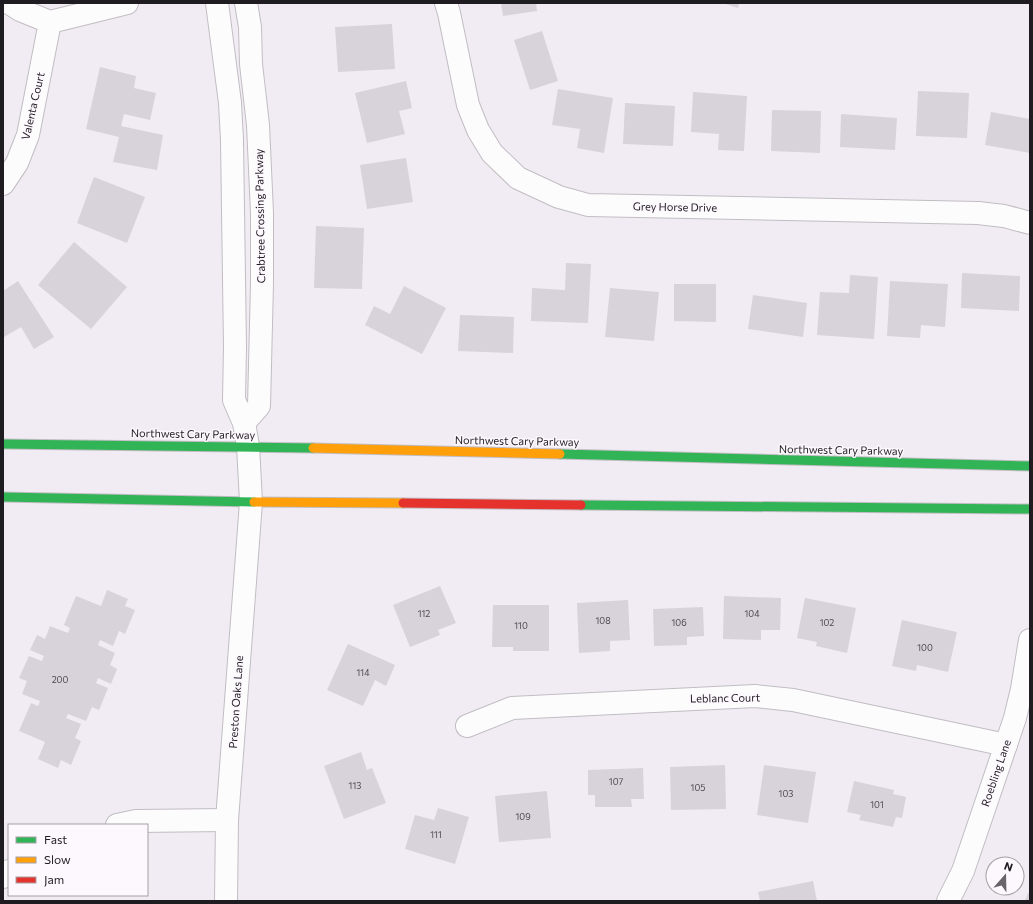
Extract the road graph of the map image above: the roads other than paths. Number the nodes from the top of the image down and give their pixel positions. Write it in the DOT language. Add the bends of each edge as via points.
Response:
graph roads {
  1 [pos="9,3"];
  2 [pos="127,3"];
  3 [pos="217,3"];
  4 [pos="246,3"];
  5 [pos="446,3"];
  6 [pos="50,22"];
  7 [pos="3,184"];
  8 [pos="1030,223"];
  9 [pos="244,423"];
  10 [pos="3,444"];
  11 [pos="248,446"];
  12 [pos="1030,466"];
  13 [pos="3,497"];
  14 [pos="251,502"];
  15 [pos="1030,509"];
  16 [pos="1030,640"];
  17 [pos="467,726"];
  18 [pos="1006,745"];
  19 [pos="227,820"];
  20 [pos="122,824"];
  21 [pos="226,901"];
  22 [pos="948,901"];
  1 -- 6 [label="street"];
  2 -- 6 [label="street"];
  3 -- 9 [label="street" via="230,103 232,140 234,400"];
  4 -- 9 [label="street, Crabtree Crossing Parkway" via="258,132 262,283 259,406"];
  5 -- 8 [label="street, Grey Horse Drive" via="468,105 478,130 492,153 518,178 559,197 588,205 978,213"];
  6 -- 7 [label="street, Valenta Court" via="28,135 17,163"];
  9 -- 11 [label="street"];
  10 -- 11 [label="main road, Northwest Cary Parkway"];
  11 -- 12 [label="main road, Northwest Cary Parkway"];
  11 -- 14 [label="street"];
  13 -- 14 [label="main road"];
  14 -- 15 [label="main road"];
  14 -- 19 [label="street, Preston Oaks Lane"];
  16 -- 18 [label="street, Roebling Lane" via="1022,690"];
  17 -- 18 [label="street, Leblanc Court" via="512,708 754,696 793,700"];
  18 -- 22 [label="street, Roebling Lane" via="963,871"];
  19 -- 20 [label="street" via="136,821"];
  19 -- 21 [label="street, Preston Oaks Lane"];
}
